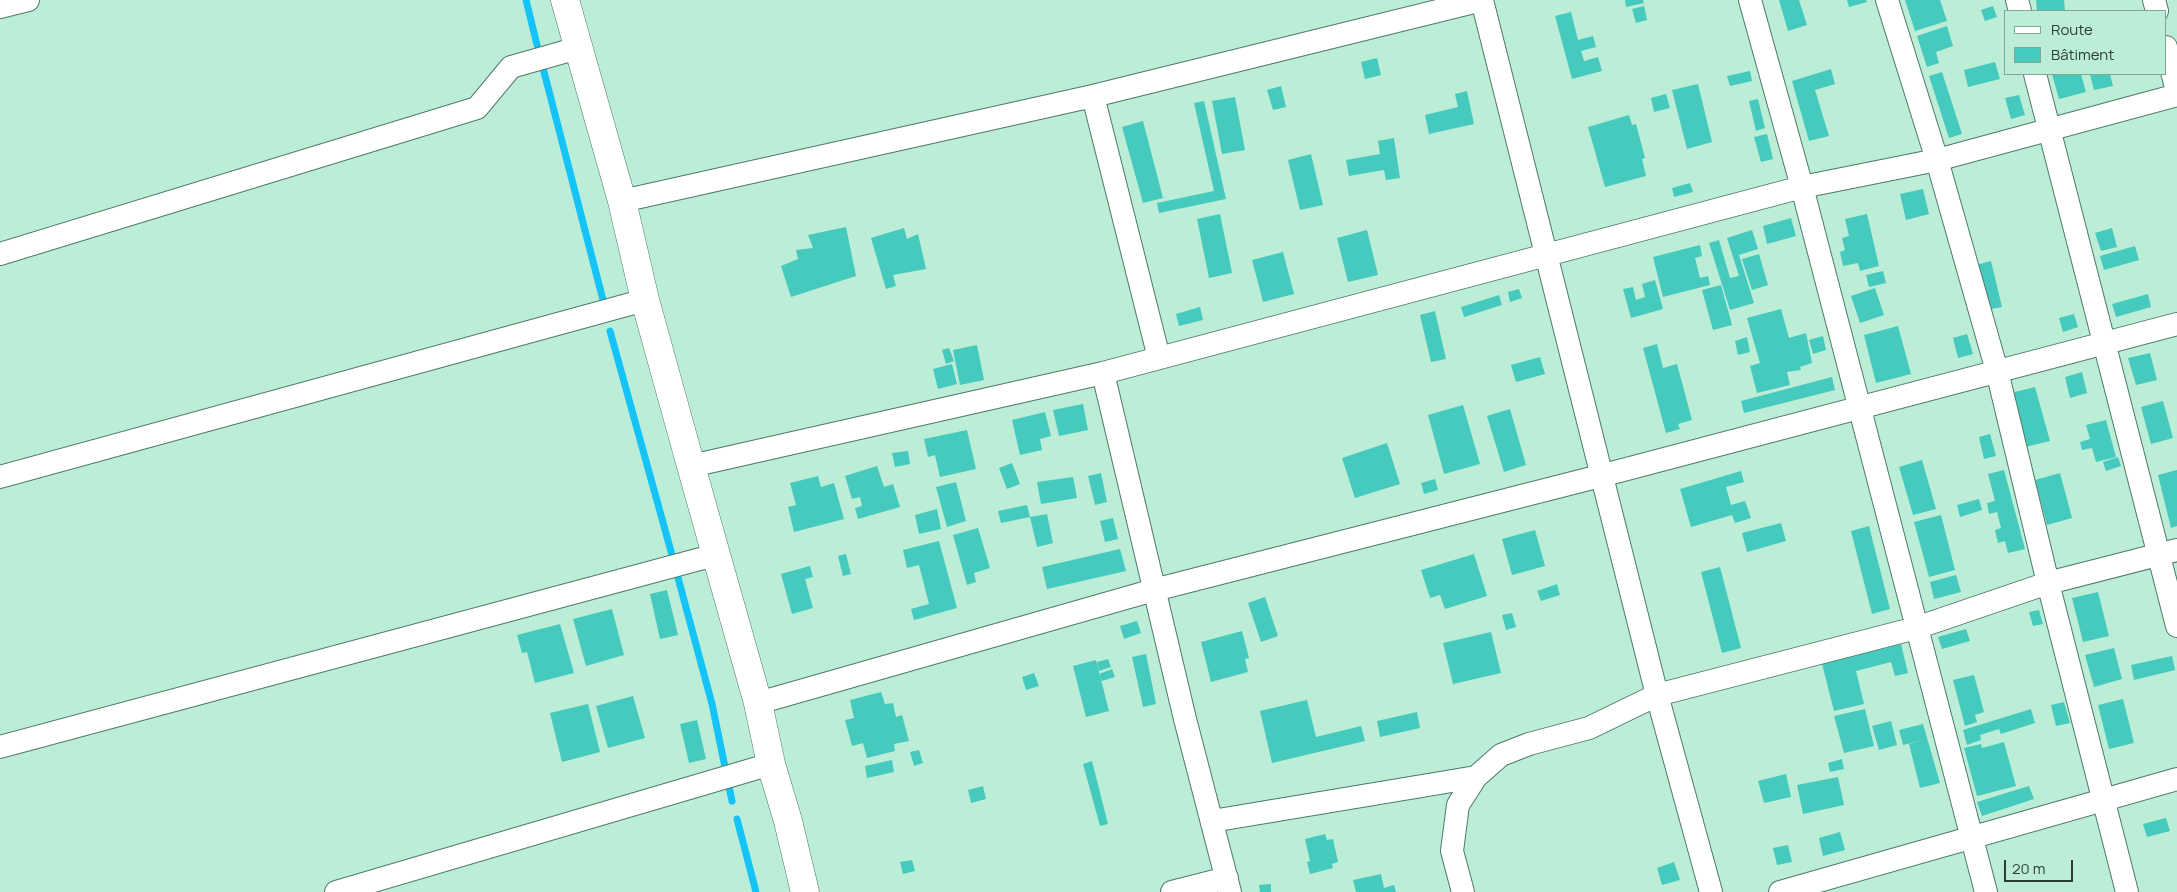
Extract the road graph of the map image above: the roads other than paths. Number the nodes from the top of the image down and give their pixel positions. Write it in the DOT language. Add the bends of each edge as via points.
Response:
graph roads {
  1 [pos="28,0"];
  2 [pos="565,0"];
  3 [pos="1482,0"];
  4 [pos="1750,0"];
  5 [pos="1887,0"];
  6 [pos="0,6"];
  7 [pos="578,48"];
  8 [pos="2167,52"];
  9 [pos="2035,75"];
  10 [pos="2177,93"];
  11 [pos="1093,96"];
  12 [pos="2049,130"];
  13 [pos="1938,160"];
  14 [pos="1802,188"];
  15 [pos="622,201"];
  16 [pos="0,254"];
  17 [pos="1547,256"];
  18 [pos="646,300"];
  19 [pos="2177,324"];
  20 [pos="2104,343"];
  21 [pos="1159,358"];
  22 [pos="1997,371"];
  23 [pos="1103,373"];
  24 [pos="1858,408"];
  25 [pos="691,466"];
  26 [pos="1604,476"];
  27 [pos="0,477"];
  28 [pos="2168,553"];
  29 [pos="715,556"];
  30 [pos="2048,583"];
  31 [pos="1154,590"];
  32 [pos="2177,626"];
  33 [pos="1916,628"];
  34 [pos="1657,695"];
  35 [pos="758,703"];
  36 [pos="0,747"];
  37 [pos="771,764"];
  38 [pos="1476,777"];
  39 [pos="2177,779"];
  40 [pos="2102,799"];
  41 [pos="1212,821"];
  42 [pos="1972,836"];
  43 [pos="1229,885"];
  44 [pos="336,892"];
  45 [pos="805,892"];
  46 [pos="1172,892"];
  47 [pos="1463,892"];
  48 [pos="1711,892"];
  49 [pos="1780,892"];
  50 [pos="1986,892"];
  51 [pos="2127,892"];
  1 -- 6 [label="street"];
  2 -- 7 [label="street"];
  3 -- 11 [label="street"];
  3 -- 17 [label="street"];
  4 -- 14 [label="street"];
  5 -- 13 [label="street"];
  7 -- 15 [label="street"];
  7 -- 16 [label="street" via="511,67 477,108"];
  8 -- 10 [label="street"];
  9 -- 12 [label="street"];
  10 -- 12 [label="street"];
  11 -- 15 [label="street"];
  11 -- 21 [label="street"];
  12 -- 13 [label="street"];
  12 -- 20 [label="street"];
  13 -- 14 [label="street"];
  13 -- 22 [label="street"];
  14 -- 17 [label="street"];
  14 -- 24 [label="street"];
  15 -- 18 [label="street"];
  17 -- 21 [label="street"];
  17 -- 26 [label="street"];
  18 -- 25 [label="street"];
  18 -- 27 [label="street"];
  19 -- 20 [label="street"];
  20 -- 22 [label="street"];
  20 -- 28 [label="street"];
  21 -- 23 [label="street"];
  22 -- 24 [label="street"];
  22 -- 30 [label="street"];
  23 -- 25 [label="street"];
  23 -- 31 [label="street"];
  24 -- 26 [label="street"];
  24 -- 33 [label="street"];
  25 -- 29 [label="street"];
  26 -- 31 [label="street"];
  26 -- 34 [label="street"];
  28 -- 30 [label="street"];
  28 -- 32 [label="street"];
  29 -- 35 [label="street"];
  29 -- 36 [label="street"];
  30 -- 33 [label="street"];
  30 -- 40 [label="street"];
  31 -- 35 [label="street"];
  31 -- 41 [label="street"];
  33 -- 34 [label="street"];
  33 -- 42 [label="street"];
  34 -- 38 [label="street" via="1589,728 1529,744 1501,756"];
  34 -- 48 [label="street"];
  35 -- 37 [label="street"];
  37 -- 44 [label="street"];
  37 -- 45 [label="street"];
  38 -- 41 [label="street"];
  38 -- 47 [label="street" via="1458,805 1452,851"];
  39 -- 40 [label="street"];
  40 -- 42 [label="street"];
  40 -- 51 [label="street"];
  41 -- 43 [label="street"];
  42 -- 49 [label="street"];
  42 -- 50 [label="street"];
  43 -- 46 [label="street"];
}
